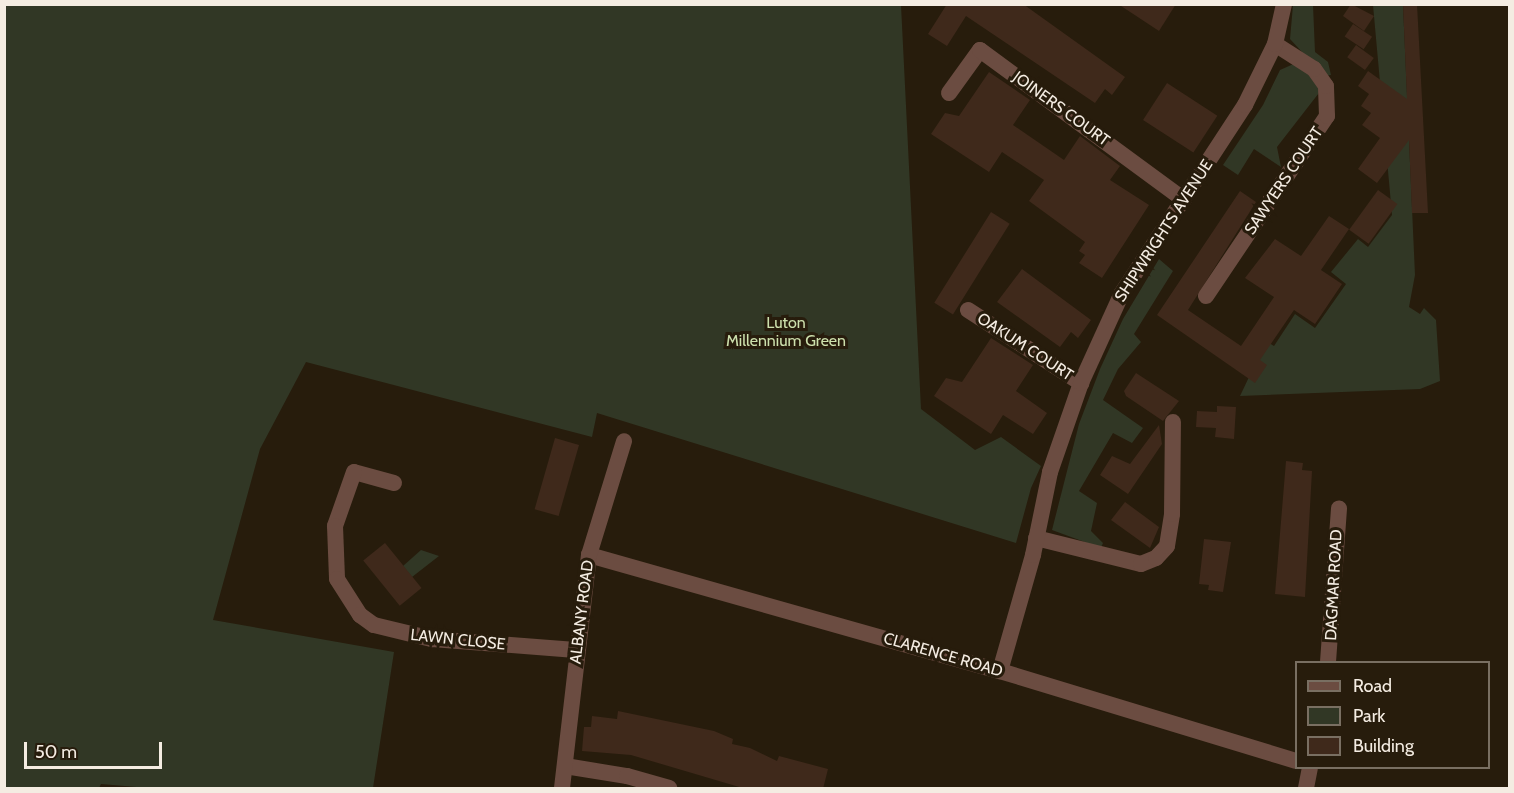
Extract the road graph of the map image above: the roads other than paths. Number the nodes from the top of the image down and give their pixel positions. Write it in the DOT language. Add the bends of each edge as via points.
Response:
graph roads {
  1 [pos="1284,4"];
  2 [pos="1275,44"];
  3 [pos="949,93"];
  4 [pos="1184,200"];
  5 [pos="1206,296"];
  6 [pos="968,310"];
  7 [pos="1081,383"];
  8 [pos="1173,422"];
  9 [pos="624,441"];
  10 [pos="394,483"];
  11 [pos="1339,508"];
  12 [pos="1036,538"];
  13 [pos="589,555"];
  14 [pos="576,650"];
  15 [pos="1328,661"];
  16 [pos="1000,671"];
  17 [pos="1295,761"];
  18 [pos="564,766"];
  19 [pos="1310,769"];
  20 [pos="562,789"];
  21 [pos="669,789"];
  22 [pos="1306,789"];
  1 -- 2 [label="street, SHIPWRIGHTS AVENUE"];
  2 -- 4 [label="street, SHIPWRIGHTS AVENUE" via="1245,105"];
  2 -- 5 [label="street, SAWYERS COURT" via="1314,69 1326,86 1327,116"];
  3 -- 4 [label="street, JOINERS COURT" via="980,50"];
  4 -- 7 [label="street, SHIPWRIGHTS AVENUE" via="1122,293"];
  6 -- 7 [label="street, OAKUM COURT"];
  7 -- 12 [label="street, SHIPWRIGHTS AVENUE" via="1050,472"];
  8 -- 12 [label="street" via="1172,514 1167,546 1156,558 1141,564"];
  9 -- 13 [label="street, ALBANY ROAD"];
  10 -- 14 [label="street, LAWN CLOSE" via="354,472 335,526 337,579 360,615 374,625 432,639"];
  11 -- 15 [label="street, DAGMAR ROAD"];
  12 -- 16 [label="street, SHIPWRIGHTS AVENUE"];
  13 -- 14 [label="street, ALBANY ROAD"];
  13 -- 16 [label="street, CLARENCE ROAD"];
  14 -- 18 [label="street, ALBANY ROAD"];
  16 -- 17 [label="street, CLARENCE ROAD"];
  18 -- 20 [label="street, ALBANY ROAD"];
  18 -- 21 [label="street" via="627,776"];
  19 -- 22 [label="street"];
}
